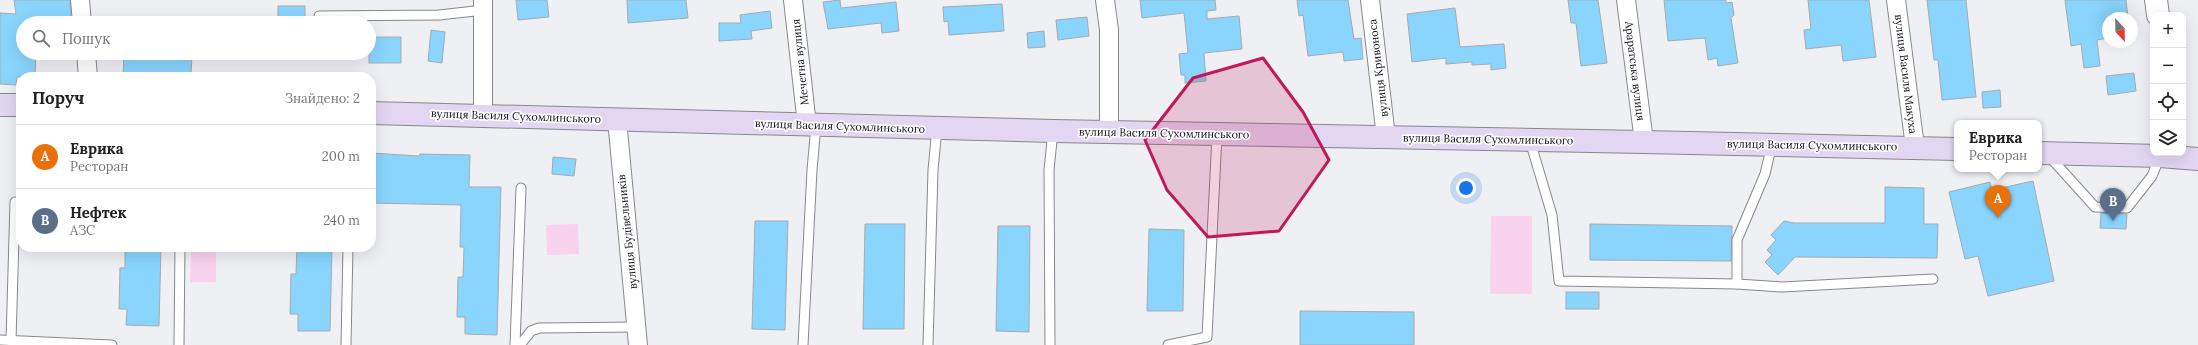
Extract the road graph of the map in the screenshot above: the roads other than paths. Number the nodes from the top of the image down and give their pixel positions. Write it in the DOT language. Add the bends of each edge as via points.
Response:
graph roads {
  1 [pos="80,0"];
  2 [pos="793,0"];
  3 [pos="1105,0"];
  4 [pos="1370,0"];
  5 [pos="1626,0"];
  6 [pos="1896,0"];
  7 [pos="2156,0"];
  8 [pos="484,5"];
  9 [pos="2158,12"];
  10 [pos="81,16"];
  11 [pos="320,16"];
  12 [pos="87,60"];
  13 [pos="88,72"];
  14 [pos="0,105"];
  15 [pos="16,105"];
  16 [pos="376,113"];
  17 [pos="483,115"];
  18 [pos="617,119"];
  19 [pos="812,125"];
  20 [pos="937,128"];
  21 [pos="1052,132"];
  22 [pos="1108,132"];
  23 [pos="1217,135"];
  24 [pos="1386,137"];
  25 [pos="1530,139"];
  26 [pos="1644,142"];
  27 [pos="1772,144"];
  28 [pos="1915,147"];
  29 [pos="1954,149"];
  30 [pos="2043,153"];
  31 [pos="2150,155"];
  32 [pos="2169,156"];
  33 [pos="2177,156"];
  34 [pos="2198,159"];
  35 [pos="521,188"];
  36 [pos="15,202"];
  37 [pos="180,252"];
  38 [pos="348,252"];
  39 [pos="1933,278"];
  40 [pos="1737,284"];
  41 [pos="636,327"];
  42 [pos="0,340"];
  43 [pos="11,341"];
  44 [pos="112,345"];
  45 [pos="179,345"];
  46 [pos="346,345"];
  47 [pos="515,345"];
  48 [pos="520,345"];
  49 [pos="638,345"];
  50 [pos="804,345"];
  51 [pos="928,345"];
  52 [pos="1050,345"];
  53 [pos="1168,345"];
  1 -- 10 [label="street"];
  2 -- 19 [label="street, Мечетна вулиця"];
  3 -- 22 [label="street" via="1108,30"];
  4 -- 24 [label="street, вулиця Кривоноса"];
  5 -- 26 [label="street, Араратська вулиця"];
  6 -- 28 [label="street, вулиця Василя Макуха"];
  7 -- 9 [label="street"];
  8 -- 11 [label="lane" via="439,15"];
  8 -- 17 [label="street"];
  12 -- 13 [label="street"];
  14 -- 15 [label="main road"];
  16 -- 17 [label="main road, вулиця Василя Сухомлинського"];
  17 -- 18 [label="main road, вулиця Василя Сухомлинського"];
  18 -- 19 [label="main road, вулиця Василя Сухомлинського"];
  18 -- 41 [label="street, вулиця Будівельників"];
  19 -- 20 [label="main road, вулиця Василя Сухомлинського"];
  19 -- 50 [label="lane"];
  20 -- 21 [label="main road, вулиця Василя Сухомлинського"];
  20 -- 51 [label="lane" via="933,170"];
  21 -- 22 [label="main road, вулиця Василя Сухомлинського"];
  21 -- 52 [label="lane" via="1049,170"];
  22 -- 23 [label="main road, вулиця Василя Сухомлинського"];
  23 -- 24 [label="main road, вулиця Василя Сухомлинського"];
  23 -- 53 [label="lane" via="1208,337"];
  24 -- 25 [label="main road, вулиця Василя Сухомлинського"];
  25 -- 26 [label="main road, вулиця Василя Сухомлинського"];
  25 -- 40 [label="lane" via="1552,215 1559,281"];
  26 -- 27 [label="main road, вулиця Василя Сухомлинського"];
  27 -- 28 [label="main road, вулиця Василя Сухомлинського"];
  27 -- 40 [label="lane" via="1765,174 1737,240"];
  28 -- 29 [label="main road, вулиця Василя Сухомлинського"];
  30 -- 31 [label="main road"];
  30 -- 32 [label="lane" via="2066,172 2094,207 2127,208"];
  33 -- 34 [label="main road"];
  35 -- 47 [label="lane"];
  36 -- 43 [label="lane"];
  37 -- 45 [label="lane"];
  38 -- 46 [label="lane"];
  39 -- 40 [label="lane" via="1782,287"];
  41 -- 48 [label="lane" via="539,328 530,331"];
  41 -- 49 [label="street, вулиця Будівельників"];
  42 -- 43 [label="lane"];
  43 -- 44 [label="lane"];
}
